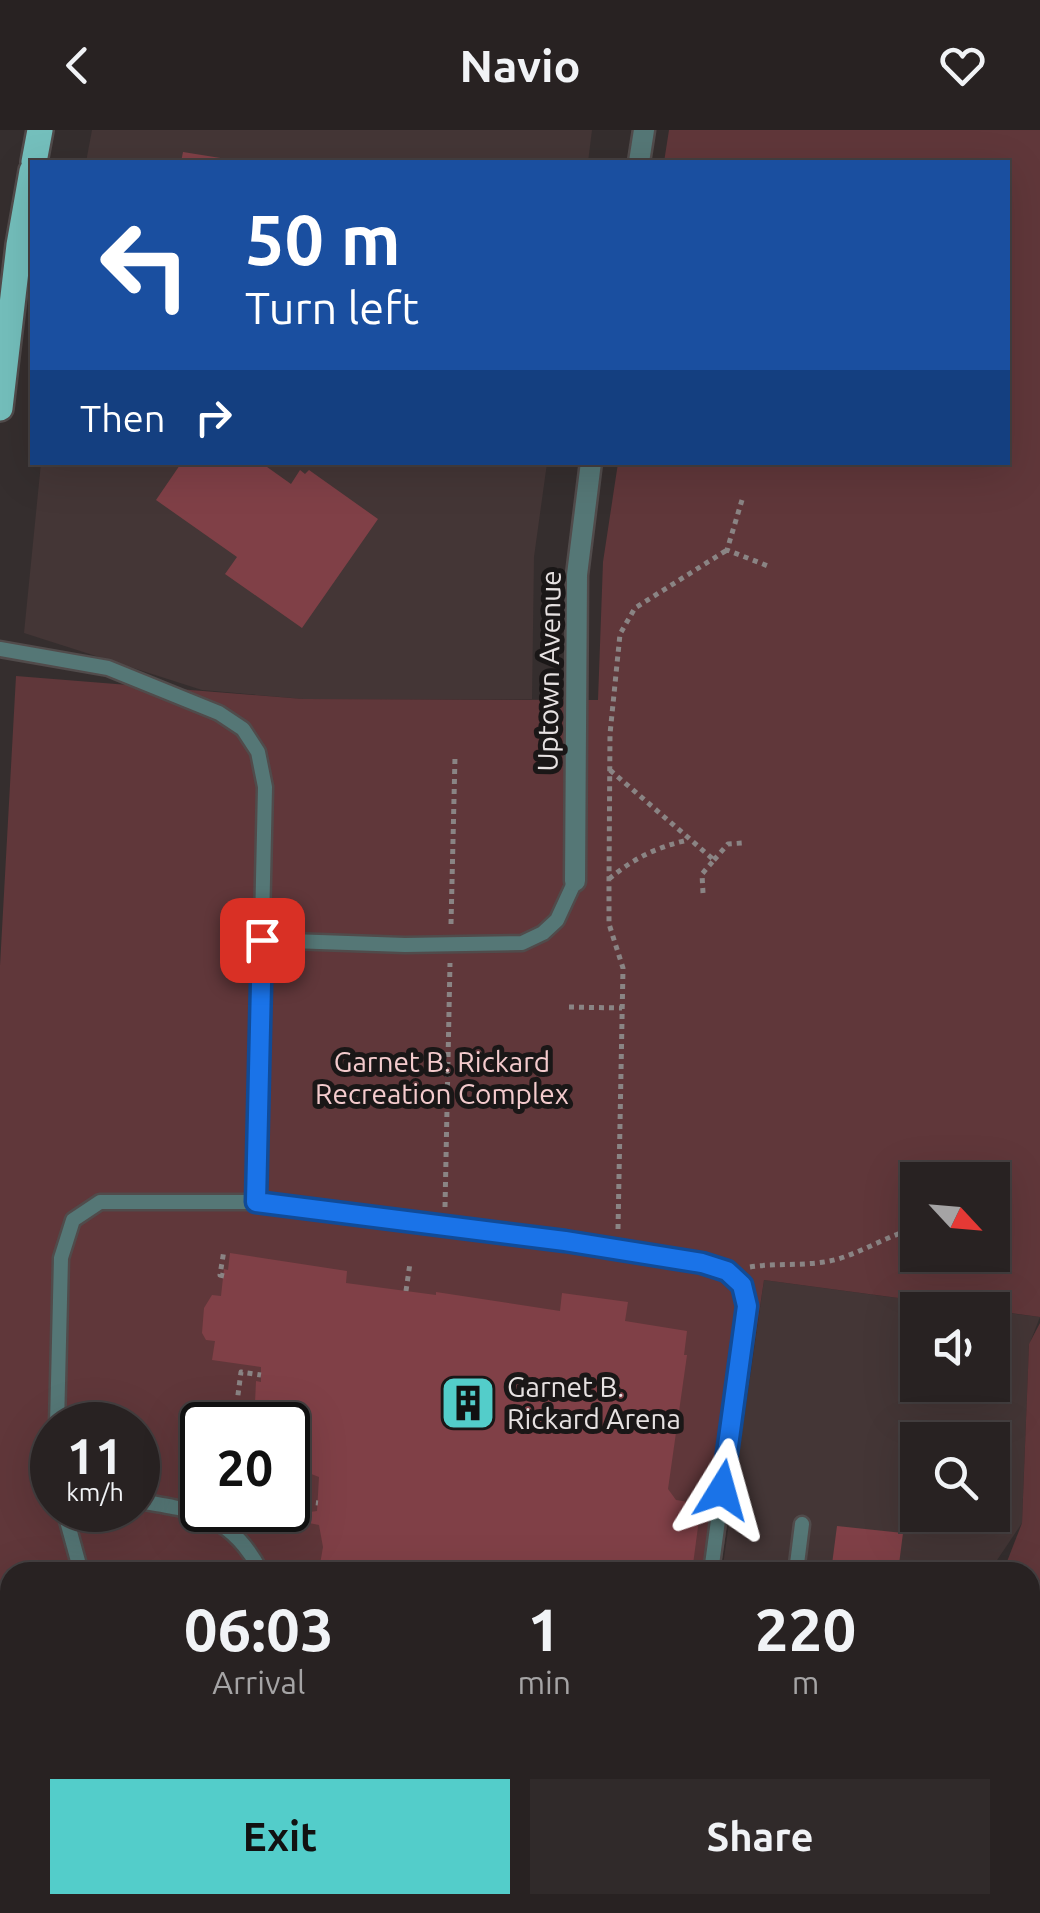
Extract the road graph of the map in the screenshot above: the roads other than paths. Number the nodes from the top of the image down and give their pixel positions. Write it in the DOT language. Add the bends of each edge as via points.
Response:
graph roads {
  1 [pos="40,130"];
  2 [pos="644,130"];
  3 [pos="34,160"];
  4 [pos="638,160"];
  5 [pos="30,195"];
  6 [pos="26,246"];
  7 [pos="0,408"];
  8 [pos="590,465"];
  9 [pos="0,650"];
  10 [pos="575,880"];
  11 [pos="262,940"];
  12 [pos="256,1202"];
  13 [pos="58,1402"];
  14 [pos="160,1504"];
  15 [pos="802,1524"];
  16 [pos="70,1532"];
  17 [pos="78,1562"];
  18 [pos="256,1562"];
  19 [pos="712,1562"];
  20 [pos="797,1562"];
  1 -- 3 [label="main road"];
  2 -- 4 [label="street"];
  5 -- 6 [label="main road"];
  6 -- 7 [label="main road"];
  8 -- 10 [label="street, Uptown Avenue" via="576,594"];
  9 -- 11 [label="lane" via="108,668 243,729 258,752 265,787"];
  10 -- 11 [label="lane" via="557,920 522,944"];
  11 -- 12 [label="lane"];
  12 -- 13 [label="lane" via="100,1202 73,1220 61,1258"];
  12 -- 19 [label="lane" via="565,1241 727,1271 742,1285 747,1306"];
  14 -- 18 [label="lane" via="234,1531"];
  15 -- 20 [label="lane"];
  16 -- 17 [label="lane"];
}
